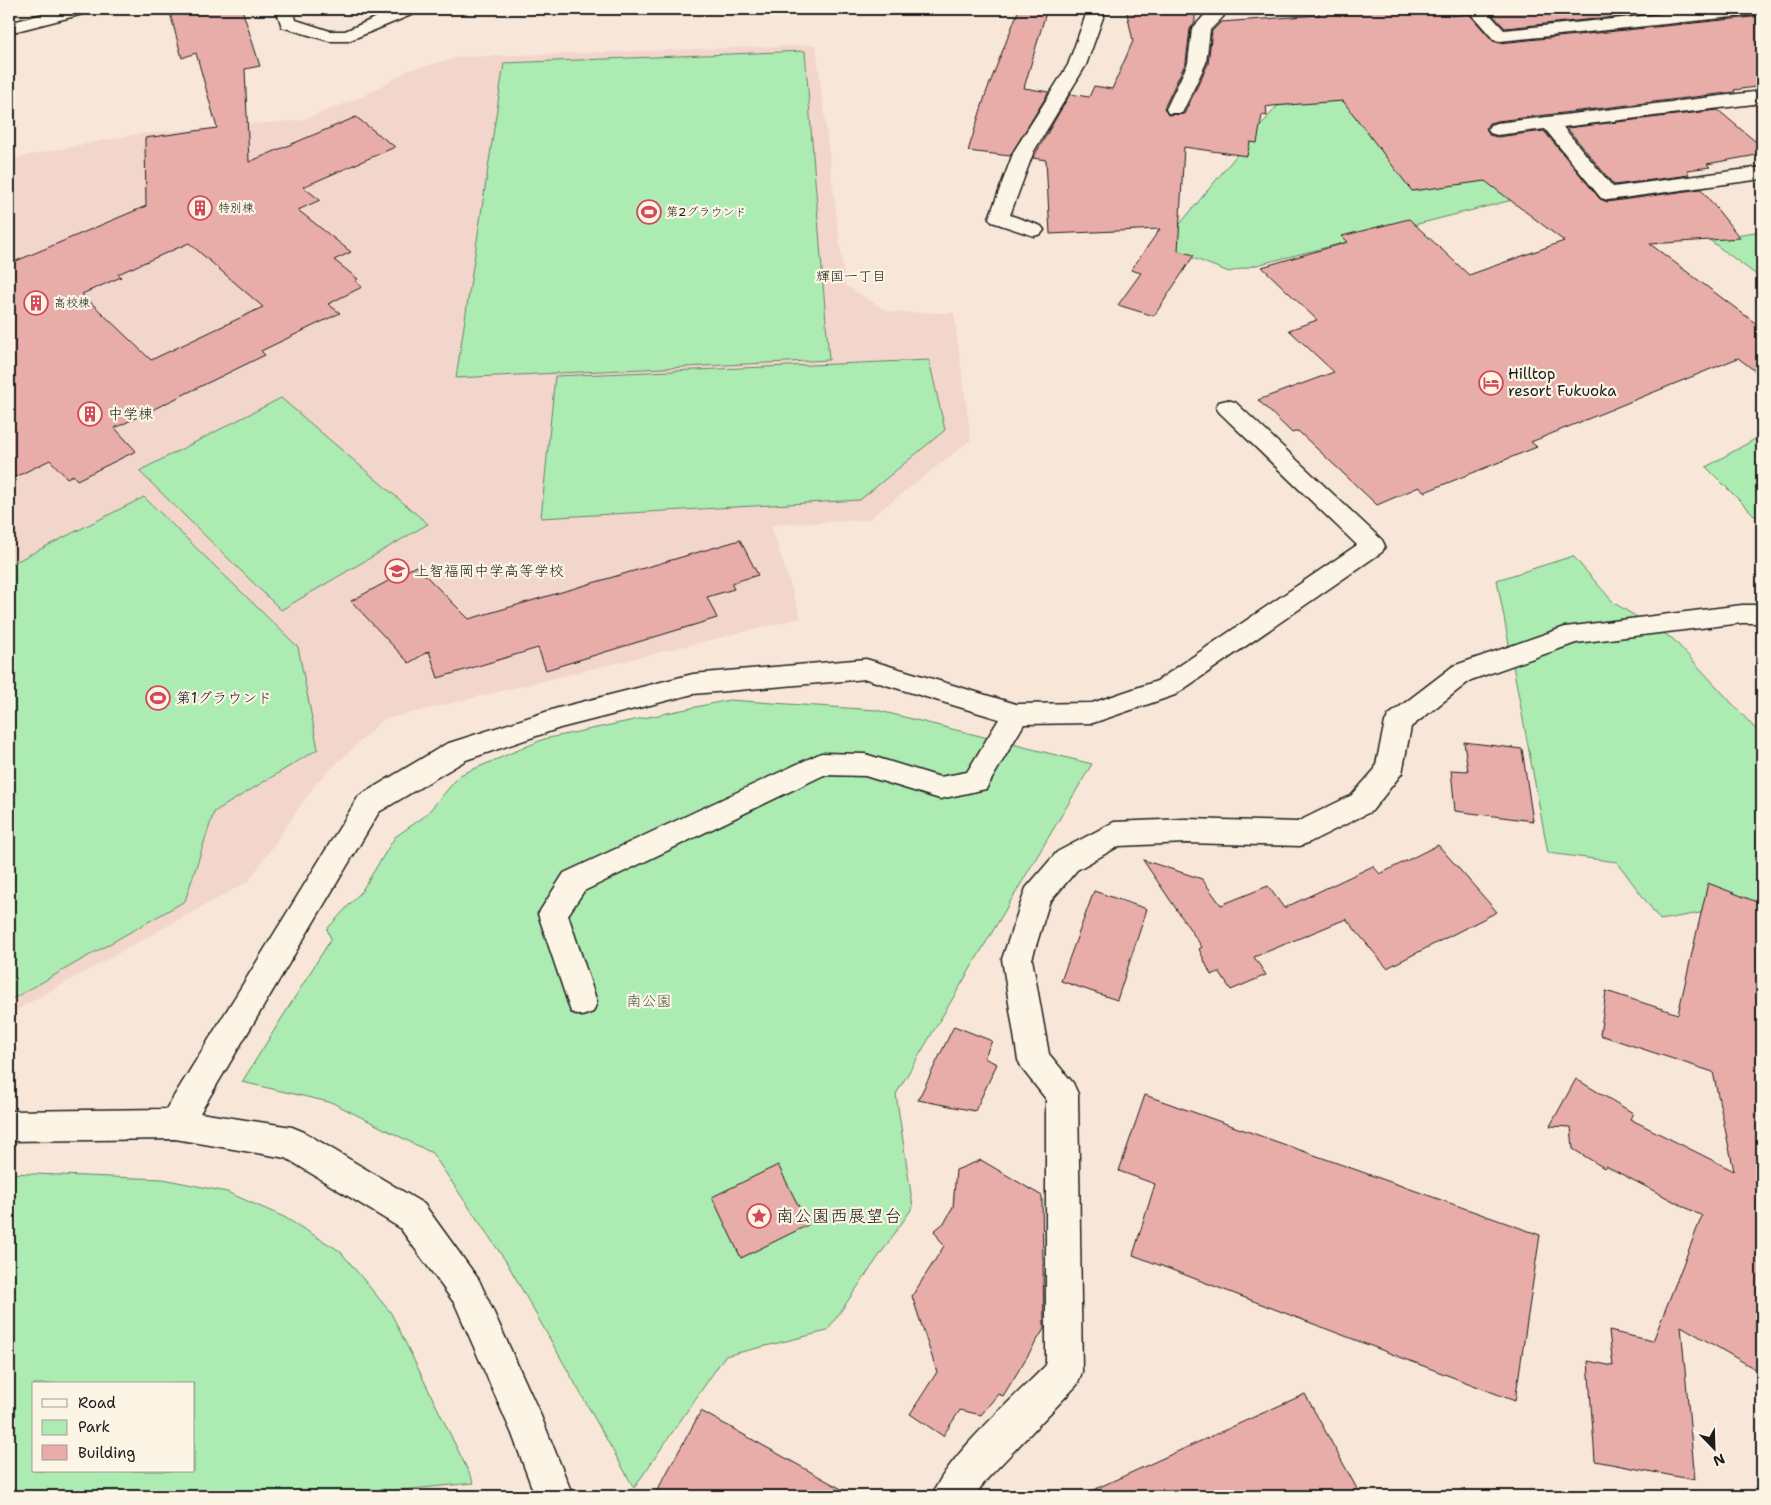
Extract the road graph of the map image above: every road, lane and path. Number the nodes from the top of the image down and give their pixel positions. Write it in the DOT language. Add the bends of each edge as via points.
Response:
graph roads {
  1 [pos="81,9"];
  2 [pos="285,9"];
  3 [pos="410,9"];
  4 [pos="1097,9"];
  5 [pos="1218,9"];
  6 [pos="1476,9"];
  7 [pos="1760,9"];
  8 [pos="9,28"];
  9 [pos="1762,97"];
  10 [pos="1175,109"];
  11 [pos="1550,123"];
  12 [pos="1497,130"];
  13 [pos="1762,173"];
  14 [pos="1034,230"];
  15 [pos="1226,407"];
  16 [pos="1762,614"];
  17 [pos="1016,714"];
  18 [pos="582,1002"];
  19 [pos="175,1124"];
  20 [pos="9,1126"];
  21 [pos="554,1496"];
  22 [pos="952,1496"];
  1 -- 8 [label="street"];
  2 -- 3 [label="street" via="288,23 329,36 348,36"];
  4 -- 14 [label="street" via="1077,65 1024,151 999,218"];
  5 -- 10 [label="street" via="1218,13 1201,29 1197,64"];
  6 -- 7 [label="street" via="1500,36"];
  9 -- 11 [label="street"];
  11 -- 12 [label="street"];
  11 -- 13 [label="street" via="1608,194"];
  15 -- 17 [label="street" via="1373,546 1166,688 1093,713"];
  16 -- 22 [label="street" via="1574,634 1462,674 1399,722 1388,773 1362,802 1300,834 1186,831 1114,834 1067,861 1036,897 1016,960 1034,1060 1062,1094 1064,1372 975,1465"];
  17 -- 18 [label="street" via="976,781 940,788 866,765 821,764 574,882 553,914"];
  17 -- 19 [label="street" via="866,669 693,684 558,718 456,752 369,804"];
  19 -- 20 [label="street"];
  19 -- 21 [label="street" via="292,1143 412,1216 467,1292"];
}
